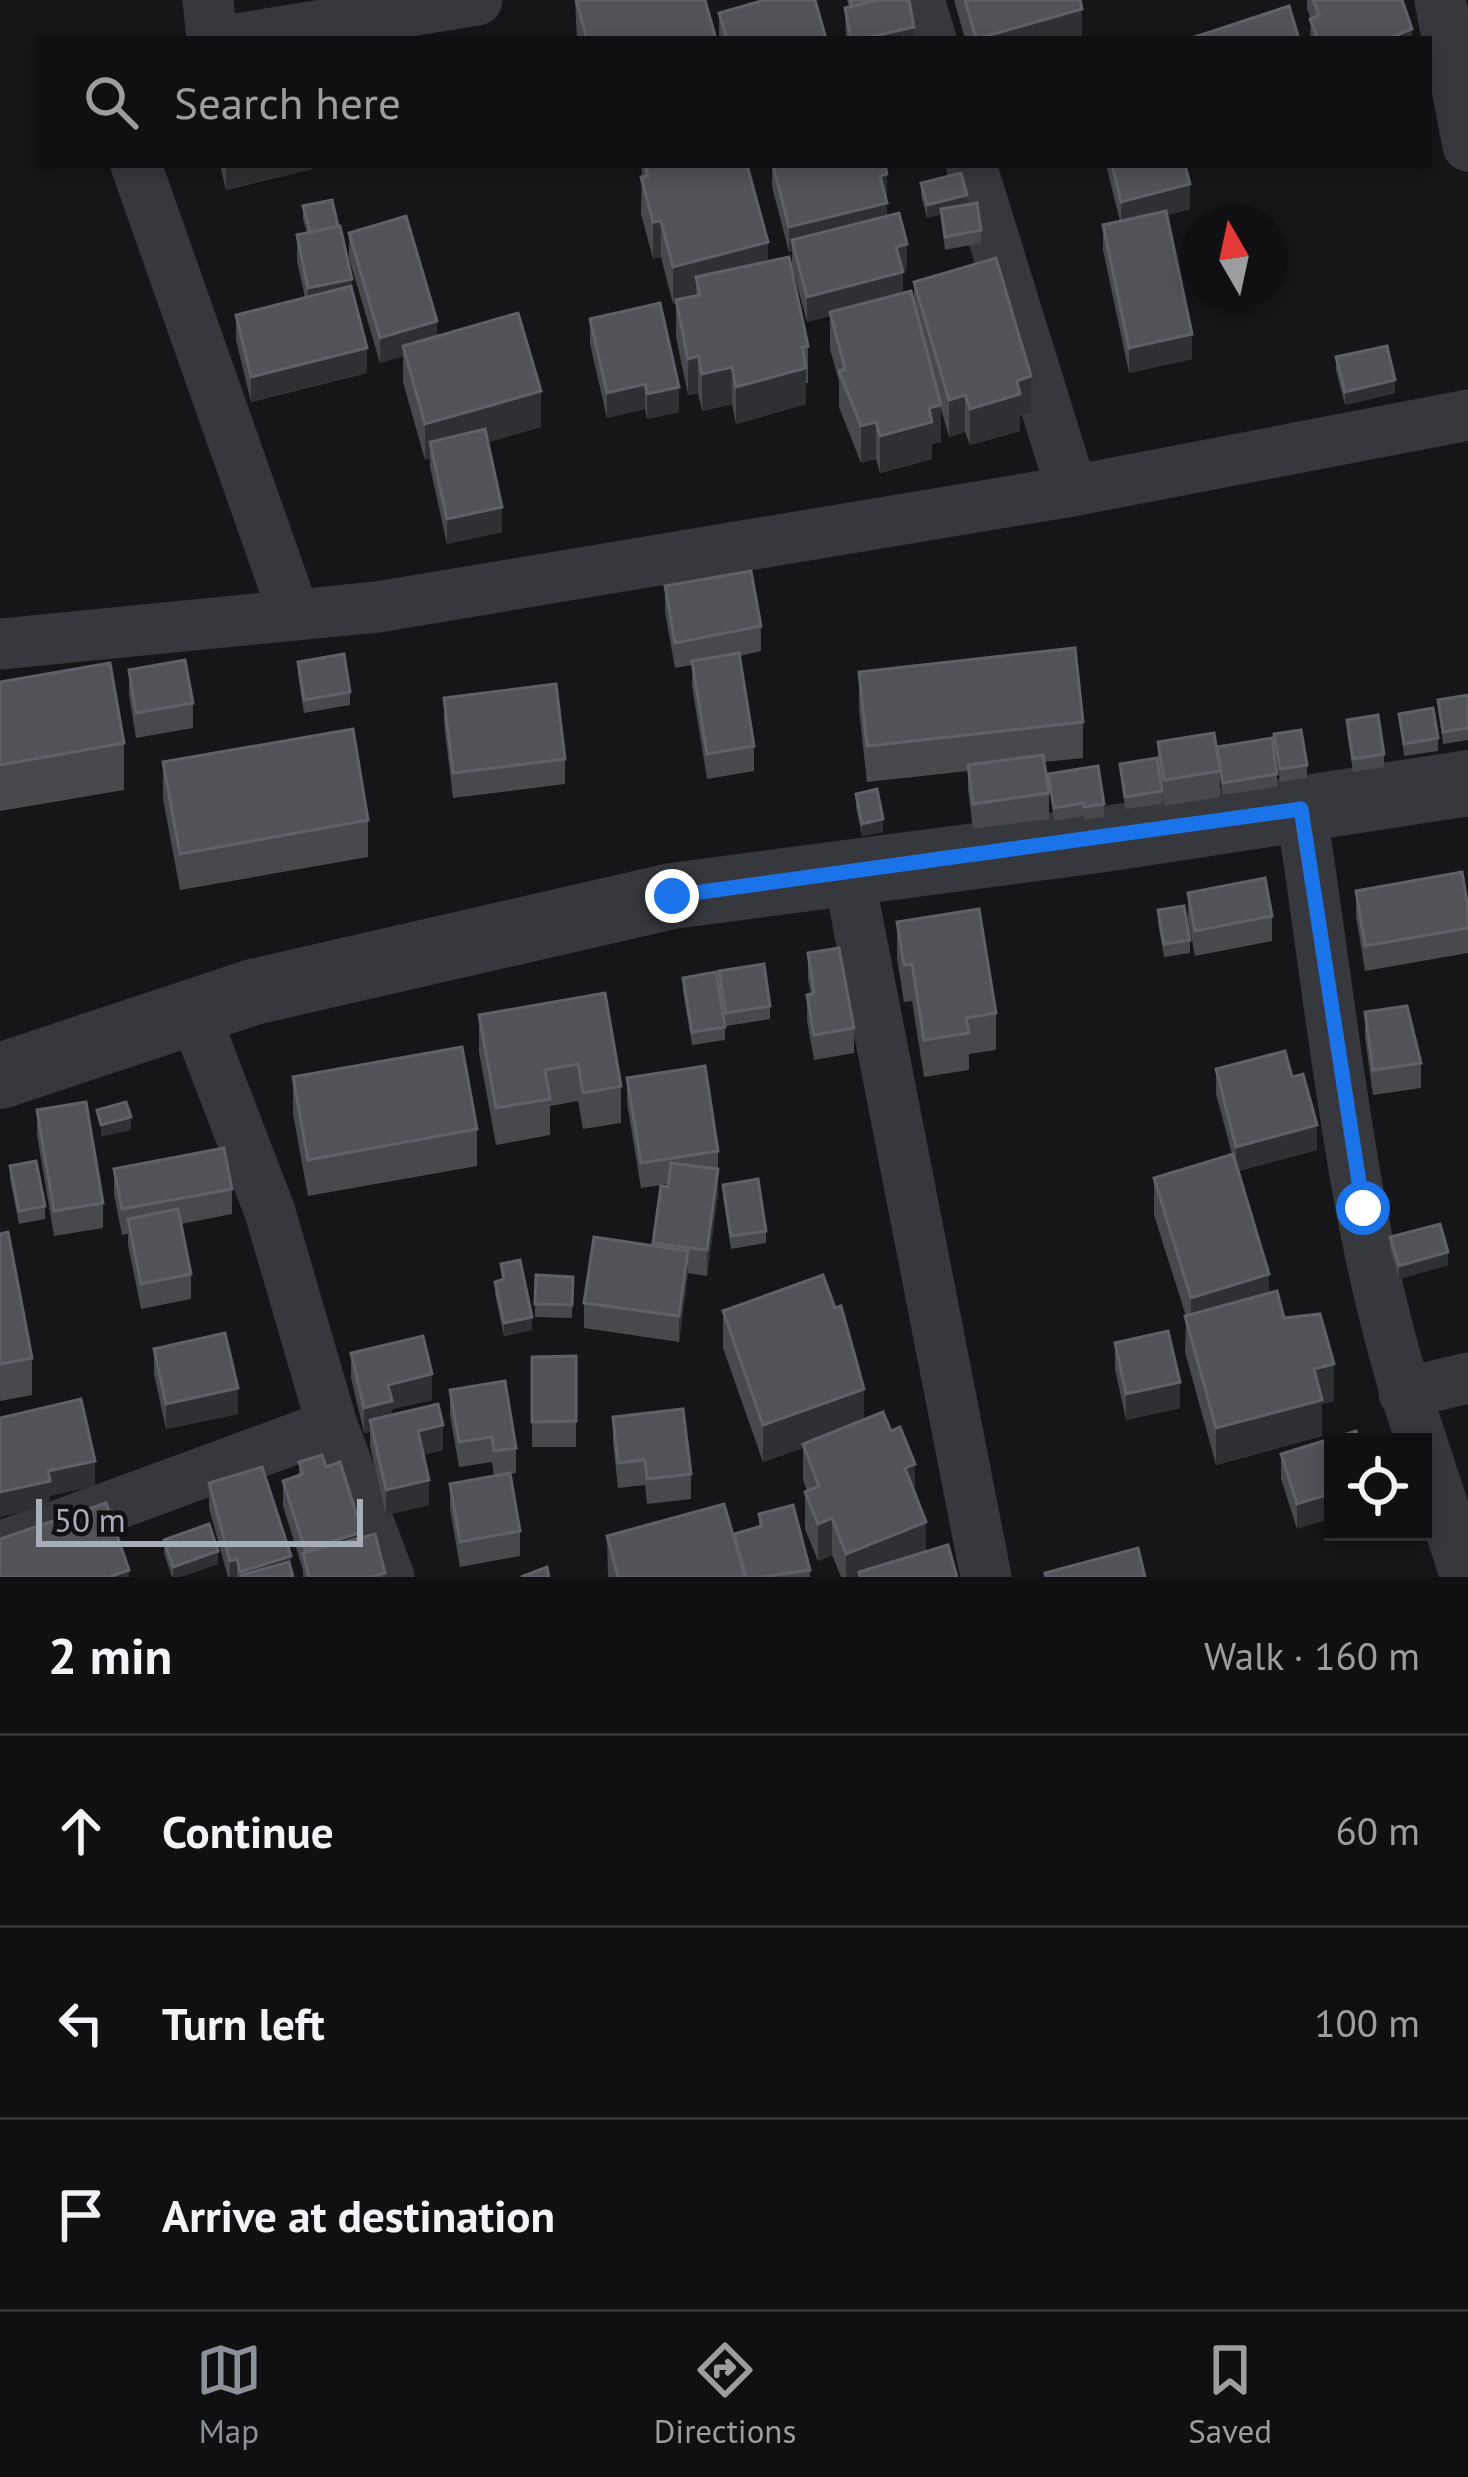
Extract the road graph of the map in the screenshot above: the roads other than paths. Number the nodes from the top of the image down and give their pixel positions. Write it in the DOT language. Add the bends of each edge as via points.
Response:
graph roads {
  1 [pos="208,0"];
  2 [pos="477,0"];
  3 [pos="919,0"];
  4 [pos="1440,0"];
  5 [pos="212,36"];
  6 [pos="255,36"];
  7 [pos="930,36"];
  8 [pos="1468,146"];
  9 [pos="137,168"];
  10 [pos="971,168"];
  11 [pos="1468,415"];
  12 [pos="1072,491"];
  13 [pos="293,611"];
  14 [pos="0,644"];
  15 [pos="1468,784"];
  16 [pos="1301,809"];
  17 [pos="848,872"];
  18 [pos="193,1011"];
  19 [pos="0,1076"];
  20 [pos="1468,1378"];
  21 [pos="1404,1393"];
  22 [pos="332,1425"];
  23 [pos="1418,1433"];
  24 [pos="1432,1474"];
  25 [pos="0,1547"];
  26 [pos="389,1577"];
  27 [pos="986,1577"];
  28 [pos="1466,1577"];
  1 -- 5 [label="street"];
  2 -- 6 [label="street"];
  3 -- 7 [label="street"];
  4 -- 8 [label="street"];
  9 -- 13 [label="street"];
  10 -- 12 [label="street"];
  11 -- 12 [label="street"];
  12 -- 13 [label="street" via="376,607"];
  13 -- 14 [label="street"];
  15 -- 16 [label="street"];
  16 -- 17 [label="street"];
  16 -- 21 [label="street" via="1363,1208"];
  17 -- 18 [label="street" via="672,896"];
  17 -- 27 [label="street"];
  18 -- 19 [label="street"];
  18 -- 22 [label="street" via="270,1212"];
  20 -- 21 [label="street"];
  21 -- 23 [label="street"];
  22 -- 25 [label="street"];
  22 -- 26 [label="street"];
  24 -- 28 [label="street"];
}
